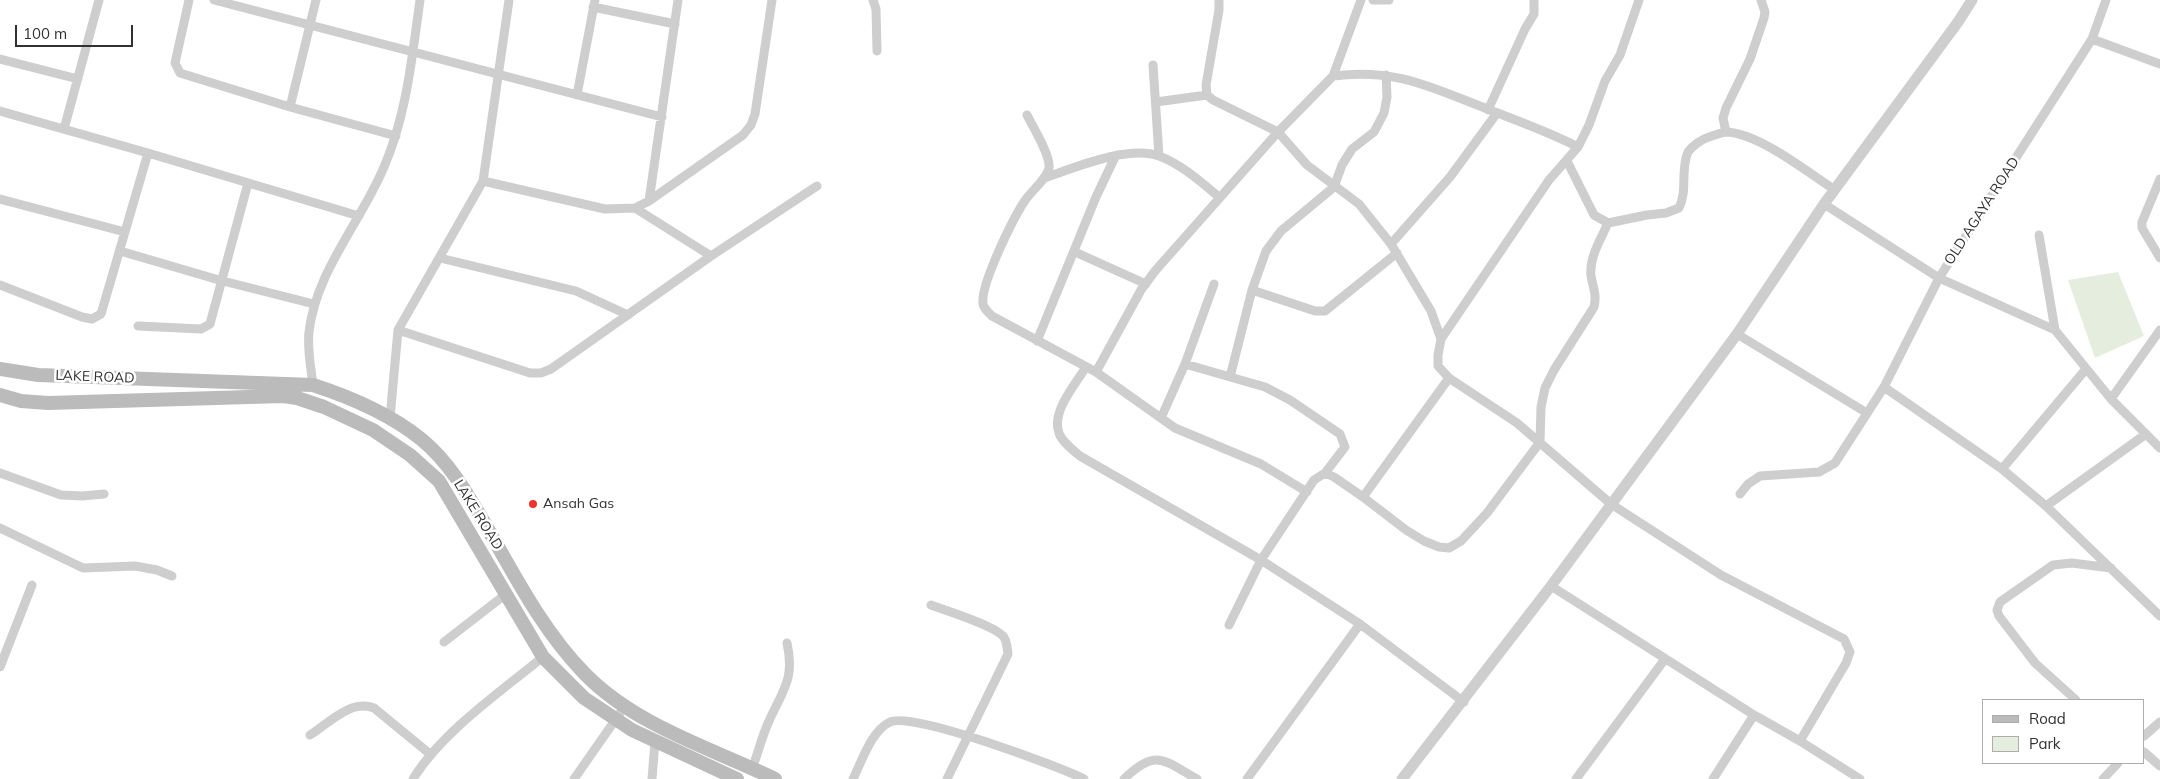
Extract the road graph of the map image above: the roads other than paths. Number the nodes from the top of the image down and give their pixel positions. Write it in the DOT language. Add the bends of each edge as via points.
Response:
graph roads {
  1 [pos="100,0"];
  2 [pos="189,0"];
  3 [pos="214,0"];
  4 [pos="316,0"];
  5 [pos="420,0"];
  6 [pos="509,0"];
  7 [pos="678,0"];
  8 [pos="772,0"];
  9 [pos="873,0"];
  10 [pos="1219,0"];
  11 [pos="1360,0"];
  12 [pos="1373,0"];
  13 [pos="1389,0"];
  14 [pos="1534,0"];
  15 [pos="1639,0"];
  16 [pos="1761,0"];
  17 [pos="1972,0"];
  18 [pos="2106,0"];
  19 [pos="594,4"];
  20 [pos="675,24"];
  21 [pos="310,26"];
  22 [pos="2092,38"];
  23 [pos="877,51"];
  24 [pos="412,52"];
  25 [pos="0,59"];
  26 [pos="2160,64"];
  27 [pos="1153,65"];
  28 [pos="497,74"];
  29 [pos="1386,75"];
  30 [pos="1333,76"];
  31 [pos="78,79"];
  32 [pos="577,95"];
  33 [pos="1207,95"];
  34 [pos="1156,102"];
  35 [pos="290,107"];
  36 [pos="1488,110"];
  37 [pos="0,111"];
  38 [pos="1497,113"];
  39 [pos="1027,115"];
  40 [pos="662,117"];
  41 [pos="64,129"];
  42 [pos="1278,132"];
  43 [pos="1726,132"];
  44 [pos="396,136"];
  45 [pos="1578,147"];
  46 [pos="148,152"];
  47 [pos="1159,156"];
  48 [pos="1115,157"];
  49 [pos="1567,161"];
  50 [pos="1044,178"];
  51 [pos="2160,179"];
  52 [pos="483,181"];
  53 [pos="248,183"];
  54 [pos="816,186"];
  55 [pos="1334,187"];
  56 [pos="1834,190"];
  57 [pos="1219,197"];
  58 [pos="0,199"];
  59 [pos="649,200"];
  60 [pos="1824,204"];
  61 [pos="635,208"];
  62 [pos="359,216"];
  63 [pos="1608,223"];
  64 [pos="125,232"];
  65 [pos="2039,235"];
  66 [pos="1392,244"];
  67 [pos="120,251"];
  68 [pos="1075,252"];
  69 [pos="1397,253"];
  70 [pos="712,256"];
  71 [pos="440,258"];
  72 [pos="2160,258"];
  73 [pos="1939,278"];
  74 [pos="222,281"];
  75 [pos="1146,284"];
  76 [pos="1214,284"];
  77 [pos="0,285"];
  78 [pos="1252,290"];
  79 [pos="314,304"];
  80 [pos="628,315"];
  81 [pos="138,326"];
  82 [pos="398,330"];
  83 [pos="2055,330"];
  84 [pos="2160,330"];
  85 [pos="1737,334"];
  86 [pos="1441,339"];
  87 [pos="1037,341"];
  88 [pos="1186,364"];
  89 [pos="1086,367"];
  90 [pos="2086,368"];
  91 [pos="0,369"];
  92 [pos="1096,372"];
  93 [pos="1230,377"];
  94 [pos="1449,378"];
  95 [pos="313,385"];
  96 [pos="1884,387"];
  97 [pos="0,395"];
  98 [pos="2111,399"];
  99 [pos="1867,413"];
  100 [pos="390,418"];
  101 [pos="1160,418"];
  102 [pos="2146,434"];
  103 [pos="1540,442"];
  104 [pos="2160,448"];
  105 [pos="2002,469"];
  106 [pos="1325,473"];
  107 [pos="0,474"];
  108 [pos="1307,492"];
  109 [pos="104,494"];
  110 [pos="1740,494"];
  111 [pos="1363,497"];
  112 [pos="1611,504"];
  113 [pos="2046,506"];
  114 [pos="0,528"];
  115 [pos="1261,560"];
  116 [pos="2111,568"];
  117 [pos="172,576"];
  118 [pos="32,585"];
  119 [pos="1552,586"];
  120 [pos="506,594"];
  121 [pos="931,606"];
  122 [pos="2160,616"];
  123 [pos="1360,624"];
  124 [pos="1229,625"];
  125 [pos="4,641"];
  126 [pos="444,642"];
  127 [pos="787,643"];
  128 [pos="543,657"];
  129 [pos="1665,659"];
  130 [pos="0,667"];
  131 [pos="2075,699"];
  132 [pos="1464,702"];
  133 [pos="625,706"];
  134 [pos="1754,715"];
  135 [pos="614,720"];
  136 [pos="2160,722"];
  137 [pos="310,735"];
  138 [pos="2145,735"];
  139 [pos="967,737"];
  140 [pos="655,741"];
  141 [pos="1800,741"];
  142 [pos="2145,753"];
  143 [pos="430,754"];
  144 [pos="2117,764"];
  145 [pos="2160,766"];
  146 [pos="752,769"];
  147 [pos="413,779"];
  148 [pos="574,779"];
  149 [pos="652,779"];
  150 [pos="737,779"];
  151 [pos="776,779"];
  152 [pos="853,779"];
  153 [pos="947,779"];
  154 [pos="1084,779"];
  155 [pos="1124,779"];
  156 [pos="1197,779"];
  157 [pos="1248,779"];
  158 [pos="1402,779"];
  159 [pos="1576,779"];
  160 [pos="1713,779"];
  161 [pos="1860,779"];
  162 [pos="2103,779"];
  1 -- 31 [label="street"];
  2 -- 35 [label="street" via="175,63 177,70"];
  3 -- 21 [label="street"];
  4 -- 21 [label="street"];
  5 -- 24 [label="street"];
  6 -- 28 [label="street"];
  7 -- 20 [label="street"];
  8 -- 59 [label="street" via="751,125 743,135"];
  9 -- 23 [label="street"];
  10 -- 33 [label="street"];
  11 -- 30 [label="street"];
  12 -- 13 [label="street"];
  14 -- 36 [label="street" via="1534,14"];
  15 -- 45 [label="street" via="1620,55 1605,81"];
  16 -- 43 [label="street" via="1764,18 1750,59 1726,108 1723,118"];
  17 -- 56 [label="street"];
  18 -- 22 [label="street, OLD AGAYA ROAD"];
  19 -- 20 [label="street"];
  19 -- 32 [label="street"];
  20 -- 40 [label="street"];
  21 -- 24 [label="street"];
  21 -- 35 [label="street"];
  22 -- 26 [label="street"];
  22 -- 73 [label="street, OLD AGAYA ROAD"];
  24 -- 28 [label="street"];
  24 -- 44 [label="street" via="405,103"];
  25 -- 31 [label="street"];
  27 -- 34 [label="street"];
  28 -- 32 [label="street"];
  28 -- 52 [label="street"];
  29 -- 30 [label="street" via="1354,73"];
  29 -- 36 [label="street" via="1431,86"];
  29 -- 55 [label="street" via="1384,113 1374,132 1352,149"];
  30 -- 42 [label="street"];
  31 -- 41 [label="street"];
  32 -- 40 [label="street"];
  33 -- 34 [label="street"];
  33 -- 42 [label="street"];
  34 -- 47 [label="street"];
  35 -- 44 [label="street"];
  36 -- 38 [label="street"];
  37 -- 41 [label="street"];
  38 -- 45 [label="street" via="1548,131"];
  38 -- 66 [label="street" via="1450,177"];
  39 -- 50 [label="street" via="1048,157 1049,168"];
  40 -- 59 [label="street"];
  41 -- 46 [label="street"];
  42 -- 55 [label="street" via="1306,165"];
  42 -- 57 [label="street"];
  43 -- 56 [label="street" via="1748,136"];
  43 -- 63 [label="street" via="1704,139 1689,150 1684,167 1683,200 1679,208"];
  44 -- 62 [label="street" via="384,168"];
  45 -- 49 [label="street"];
  46 -- 53 [label="street"];
  46 -- 64 [label="street"];
  47 -- 48 [label="street" via="1142,153"];
  47 -- 57 [label="street" via="1194,176"];
  48 -- 50 [label="street"];
  48 -- 68 [label="street"];
  49 -- 63 [label="street" via="1594,215"];
  49 -- 86 [label="street" via="1549,180"];
  50 -- 87 [label="street" via="1025,201 1004,240 983,302 992,316"];
  51 -- 72 [label="street" via="2142,222 2142,228"];
  52 -- 61 [label="street" via="605,209"];
  52 -- 71 [label="street"];
  53 -- 62 [label="street"];
  53 -- 74 [label="street"];
  54 -- 70 [label="street"];
  55 -- 66 [label="street" via="1359,204"];
  55 -- 78 [label="street" via="1281,231 1266,250"];
  56 -- 60 [label="street"];
  57 -- 75 [label="street"];
  58 -- 64 [label="street"];
  59 -- 61 [label="street"];
  60 -- 73 [label="street"];
  60 -- 85 [label="street"];
  61 -- 70 [label="street"];
  62 -- 79 [label="street"];
  63 -- 103 [label="street" via="1592,259 1594,307 1546,388 1541,407"];
  64 -- 67 [label="street"];
  65 -- 83 [label="street"];
  66 -- 69 [label="street"];
  67 -- 74 [label="street"];
  67 -- 77 [label="street" via="101,314 92,319"];
  68 -- 75 [label="street"];
  68 -- 87 [label="street"];
  69 -- 78 [label="street" via="1325,311 1315,311"];
  69 -- 86 [label="street" via="1431,311"];
  70 -- 80 [label="street"];
  71 -- 80 [label="street" via="576,290"];
  71 -- 82 [label="street"];
  73 -- 83 [label="street, OLD AGAYA ROAD"];
  73 -- 96 [label="street"];
  74 -- 79 [label="street"];
  74 -- 81 [label="street" via="206,328"];
  75 -- 92 [label="street"];
  76 -- 88 [label="street"];
  78 -- 93 [label="street"];
  79 -- 95 [label="street" via="309,335"];
  80 -- 82 [label="street" via="541,373 530,373"];
  82 -- 100 [label="street"];
  83 -- 90 [label="street, OLD AGAYA ROAD"];
  84 -- 98 [label="street"];
  85 -- 99 [label="street"];
  85 -- 112 [label="street"];
  86 -- 94 [label="street" via="1438,366"];
  87 -- 89 [label="street"];
  88 -- 93 [label="street"];
  88 -- 101 [label="street"];
  89 -- 92 [label="street"];
  89 -- 115 [label="street" via="1056,421 1059,434 1068,445 1080,456"];
  90 -- 98 [label="street, OLD AGAYA ROAD"];
  90 -- 105 [label="street"];
  91 -- 95 [label="main road, LAKE ROAD" via="38,375"];
  92 -- 101 [label="street"];
  93 -- 106 [label="street" via="1265,387 1340,434 1345,447"];
  94 -- 103 [label="street"];
  94 -- 111 [label="street"];
  95 -- 100 [label="main road, LAKE ROAD"];
  96 -- 99 [label="street"];
  96 -- 105 [label="street"];
  97 -- 120 [label="main road, LAKE ROAD" via="48,403 283,396 324,407 398,445 439,481"];
  98 -- 102 [label="street, OLD AGAYA ROAD"];
  99 -- 110 [label="street" via="1835,463 1820,472 1760,476"];
  100 -- 133 [label="main road, LAKE ROAD" via="421,439 463,487 526,597 554,636 585,674"];
  101 -- 108 [label="street" via="1197,438 1261,464"];
  102 -- 104 [label="street, OLD AGAYA ROAD"];
  102 -- 113 [label="street"];
  103 -- 111 [label="street" via="1487,513 1461,541 1449,548 1439,547 1406,530"];
  103 -- 112 [label="street"];
  105 -- 113 [label="street"];
  106 -- 108 [label="street" via="1314,480"];
  106 -- 111 [label="street"];
  107 -- 109 [label="street" via="61,495"];
  108 -- 115 [label="street"];
  112 -- 119 [label="street"];
  112 -- 141 [label="street" via="1721,575 1844,639 1850,652 1846,663"];
  113 -- 116 [label="street"];
  114 -- 117 [label="street" via="83,568 135,566"];
  115 -- 123 [label="street"];
  115 -- 124 [label="street"];
  116 -- 122 [label="street"];
  116 -- 131 [label="street" via="2072,563 2053,565 2000,602 1997,610 2035,663"];
  118 -- 125 [label="street"];
  119 -- 129 [label="street"];
  119 -- 132 [label="street"];
  120 -- 126 [label="street"];
  120 -- 128 [label="main road, LAKE ROAD"];
  121 -- 139 [label="street" via="992,629 1003,636 1007,645 1008,654"];
  123 -- 132 [label="street"];
  123 -- 157 [label="street"];
  125 -- 130 [label="street"];
  127 -- 146 [label="street" via="791,660 786,688 768,722"];
  128 -- 135 [label="main road, LAKE ROAD" via="584,698"];
  128 -- 143 [label="street"];
  129 -- 134 [label="street"];
  129 -- 159 [label="street"];
  132 -- 158 [label="street"];
  133 -- 135 [label="street"];
  133 -- 146 [label="main road, LAKE ROAD" via="658,726"];
  134 -- 141 [label="street"];
  134 -- 160 [label="street"];
  135 -- 140 [label="main road, LAKE ROAD"];
  135 -- 148 [label="street"];
  136 -- 138 [label="street"];
  137 -- 143 [label="street" via="350,709 367,705"];
  139 -- 152 [label="street" via="918,723 890,722 874,736"];
  139 -- 153 [label="street"];
  139 -- 154 [label="street"];
  140 -- 149 [label="street"];
  140 -- 150 [label="main road, LAKE ROAD"];
  141 -- 161 [label="street"];
  142 -- 145 [label="street"];
  143 -- 147 [label="street"];
  144 -- 162 [label="street"];
  146 -- 151 [label="main road, LAKE ROAD"];
  155 -- 156 [label="street" via="1150,759 1160,758"];
}
